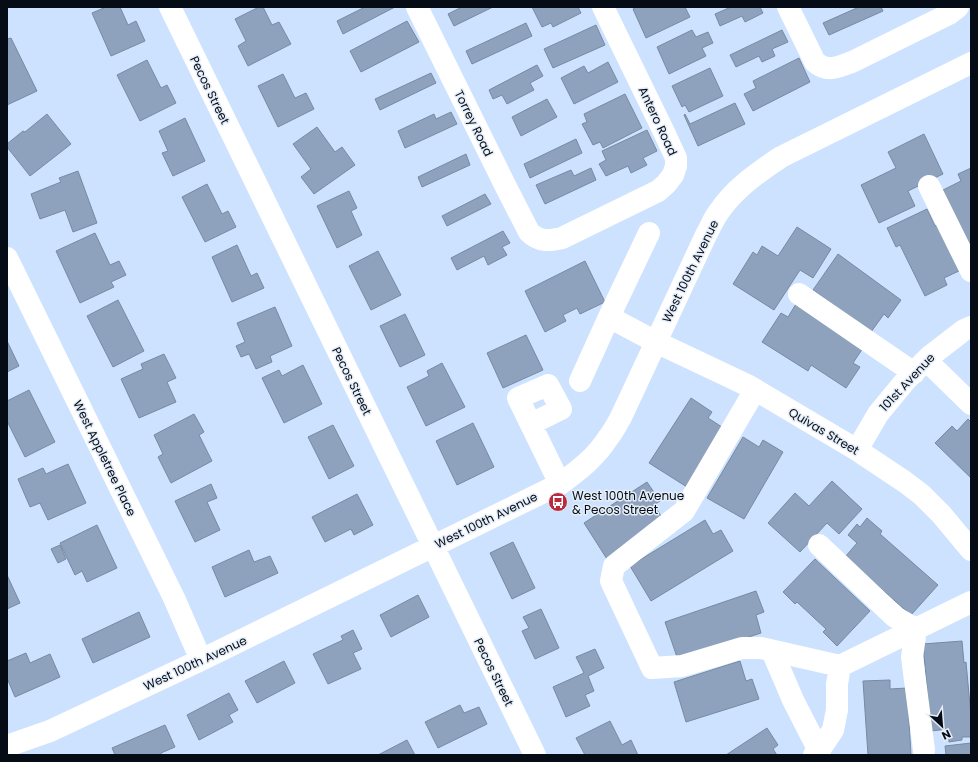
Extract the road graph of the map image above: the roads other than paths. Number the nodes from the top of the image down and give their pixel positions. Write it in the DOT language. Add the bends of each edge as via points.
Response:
graph roads {
  1 [pos="170,7"];
  2 [pos="418,7"];
  3 [pos="603,7"];
  4 [pos="788,7"];
  5 [pos="958,7"];
  6 [pos="971,63"];
  7 [pos="929,186"];
  8 [pos="649,233"];
  9 [pos="534,237"];
  10 [pos="7,258"];
  11 [pos="971,271"];
  12 [pos="799,294"];
  13 [pos="609,317"];
  14 [pos="971,326"];
  15 [pos="656,342"];
  16 [pos="920,366"];
  17 [pos="580,382"];
  18 [pos="755,390"];
  19 [pos="971,404"];
  20 [pos="531,424"];
  21 [pos="857,450"];
  22 [pos="560,484"];
  23 [pos="819,545"];
  24 [pos="432,546"];
  25 [pos="971,550"];
  26 [pos="971,602"];
  27 [pos="916,629"];
  28 [pos="772,651"];
  29 [pos="202,660"];
  30 [pos="840,666"];
  31 [pos="7,746"];
  32 [pos="924,750"];
  33 [pos="816,753"];
  34 [pos="532,754"];
  1 -- 24 [label="street, Pecos Street"];
  2 -- 9 [label="street, Torrey Road" via="507,189"];
  3 -- 9 [label="street, Antero Road" via="676,158 676,166 673,175 658,191 562,238 544,241"];
  4 -- 5 [label="street" via="815,62 827,68 852,62 950,14"];
  6 -- 15 [label="street, West 100th Avenue" via="781,157 749,179 718,213"];
  7 -- 11 [label="street"];
  8 -- 13 [label="street"];
  10 -- 29 [label="street, West Appletree Place"];
  12 -- 16 [label="street"];
  13 -- 15 [label="street, Quivas Street"];
  13 -- 17 [label="street"];
  14 -- 16 [label="street, 101st Avenue"];
  15 -- 18 [label="street, Quivas Street"];
  15 -- 22 [label="street, West 100th Avenue" via="608,439 577,472"];
  16 -- 19 [label="street"];
  16 -- 21 [label="street, 101st Avenue" via="878,414"];
  18 -- 21 [label="street, Quivas Street"];
  18 -- 28 [label="street" via="684,511 614,566 611,581 652,668 682,666 742,648"];
  20 -- 22 [label="street"];
  21 -- 25 [label="street, Quivas Street" via="922,496"];
  22 -- 24 [label="street, West 100th Avenue"];
  23 -- 27 [label="street" via="895,617"];
  24 -- 29 [label="street, West 100th Avenue"];
  24 -- 34 [label="street, Pecos Street"];
  26 -- 27 [label="street"];
  27 -- 30 [label="street"];
  27 -- 32 [label="street" via="912,657"];
  28 -- 30 [label="street"];
  28 -- 33 [label="street"];
  29 -- 31 [label="street, West 100th Avenue" via="50,730"];
  30 -- 33 [label="street" via="833,730"];
}
